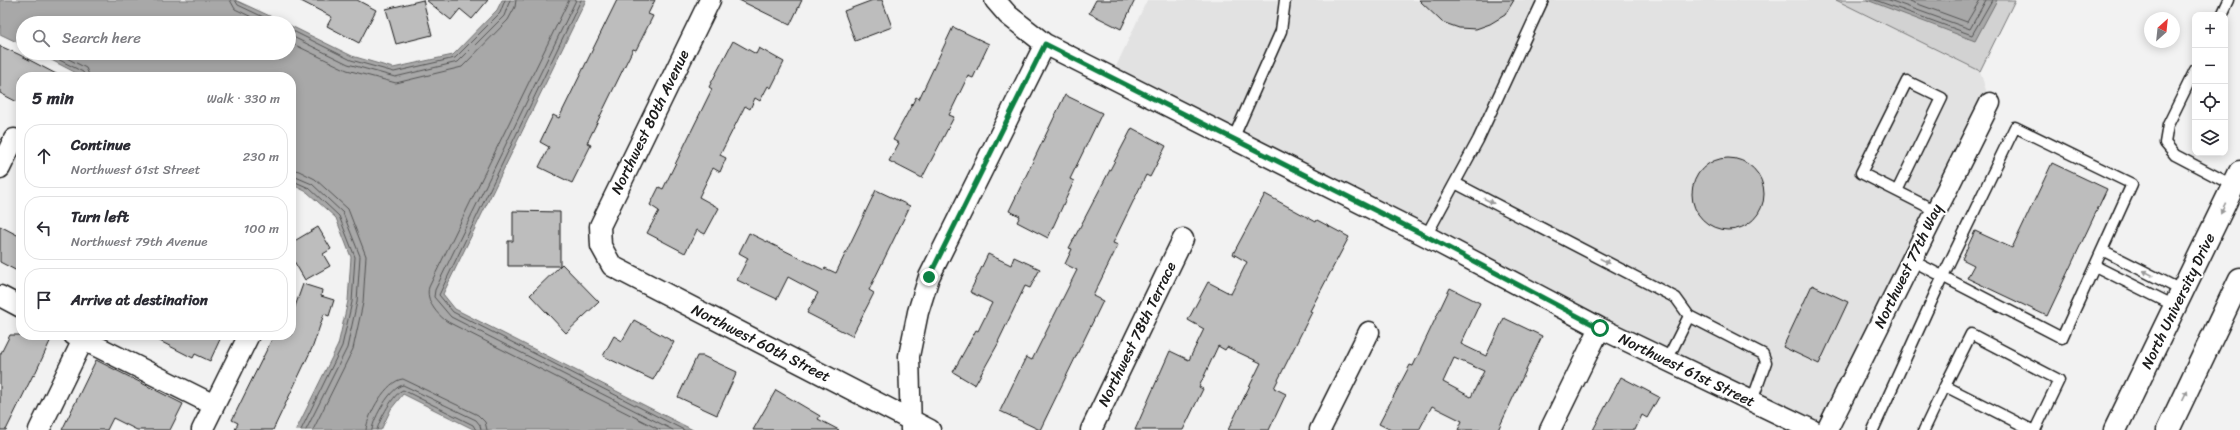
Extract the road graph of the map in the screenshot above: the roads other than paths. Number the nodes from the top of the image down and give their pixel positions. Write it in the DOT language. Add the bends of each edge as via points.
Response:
graph roads {
  1 [pos="710,0"];
  2 [pos="995,0"];
  3 [pos="1285,0"];
  4 [pos="1543,0"];
  5 [pos="2229,0"];
  6 [pos="2223,12"];
  7 [pos="1045,44"];
  8 [pos="2192,76"];
  9 [pos="1990,103"];
  10 [pos="12,138"];
  11 [pos="1234,139"];
  12 [pos="0,168"];
  13 [pos="2237,179"];
  14 [pos="1455,183"];
  15 [pos="1897,191"];
  16 [pos="1936,211"];
  17 [pos="1426,236"];
  18 [pos="1184,239"];
  19 [pos="601,246"];
  20 [pos="2102,250"];
  21 [pos="1911,260"];
  22 [pos="2095,266"];
  23 [pos="1943,276"];
  24 [pos="2240,279"];
  25 [pos="0,296"];
  26 [pos="2179,298"];
  27 [pos="16,304"];
  28 [pos="1689,316"];
  29 [pos="1600,328"];
  30 [pos="1369,332"];
  31 [pos="78,340"];
  32 [pos="85,340"];
  33 [pos="246,340"];
  34 [pos="1667,360"];
  35 [pos="1944,386"];
  36 [pos="1752,401"];
  37 [pos="214,405"];
  38 [pos="911,425"];
  39 [pos="39,430"];
  40 [pos="202,430"];
  41 [pos="930,430"];
  42 [pos="1091,430"];
  43 [pos="1320,430"];
  44 [pos="1550,430"];
  45 [pos="1812,430"];
  46 [pos="1827,430"];
  47 [pos="1873,430"];
  48 [pos="1924,430"];
  49 [pos="2032,430"];
  50 [pos="2035,430"];
  51 [pos="2115,430"];
  52 [pos="2169,430"];
  1 -- 19 [label="street, Northwest 80th Avenue" via="600,226"];
  2 -- 7 [label="street, Northwest 61st Street" via="1008,15"];
  3 -- 11 [label="lane" via="1281,31"];
  4 -- 14 [label="lane" via="1508,79"];
  5 -- 6 [label="lane"];
  7 -- 11 [label="street, Northwest 61st Street"];
  7 -- 38 [label="street" via="929,277 918,312 909,356"];
  8 -- 13 [label="lane" via="2168,125 2165,144 2174,155"];
  9 -- 16 [label="street, Northwest 77th Way"];
  10 -- 12 [label="street"];
  11 -- 17 [label="street, Northwest 61st Street"];
  13 -- 26 [label="main road, North University Drive, one-way"];
  14 -- 17 [label="lane"];
  14 -- 28 [label="lane, one-way" via="1676,298"];
  15 -- 15 [label="lane" via="1861,173 1907,81 1942,98"];
  15 -- 16 [label="lane"];
  16 -- 21 [label="street, Northwest 77th Way"];
  17 -- 29 [label="street, Northwest 61st Street"];
  18 -- 42 [label="street, Northwest 78th Terrace"];
  19 -- 38 [label="street, Northwest 60th Street" via="612,266"];
  20 -- 22 [label="lane"];
  20 -- 23 [label="lane" via="2132,184 2016,127"];
  26 -- 20 [label="lane, one-way"];
  21 -- 23 [label="lane"];
  21 -- 46 [label="street, Northwest 77th Way"];
  22 -- 23 [label="lane" via="2062,338"];
  22 -- 26 [label="lane"];
  23 -- 47 [label="lane"];
  52 -- 24 [label="main road, one-way"];
  25 -- 27 [label="street"];
  26 -- 51 [label="main road, North University Drive"];
  28 -- 34 [label="lane"];
  28 -- 36 [label="lane" via="1763,354 1766,362"];
  29 -- 34 [label="street, Northwest 61st Street"];
  29 -- 44 [label="street"];
  30 -- 43 [label="street"];
  31 -- 39 [label="street"];
  32 -- 37 [label="street"];
  33 -- 37 [label="street"];
  34 -- 36 [label="street, Northwest 61st Street"];
  35 -- 48 [label="lane"];
  35 -- 49 [label="lane"];
  35 -- 50 [label="lane" via="1971,334 2059,380"];
  36 -- 45 [label="street, Northwest 61st Street"];
  37 -- 40 [label="street"];
  38 -- 41 [label="street, Northwest 60th Street"];
}
